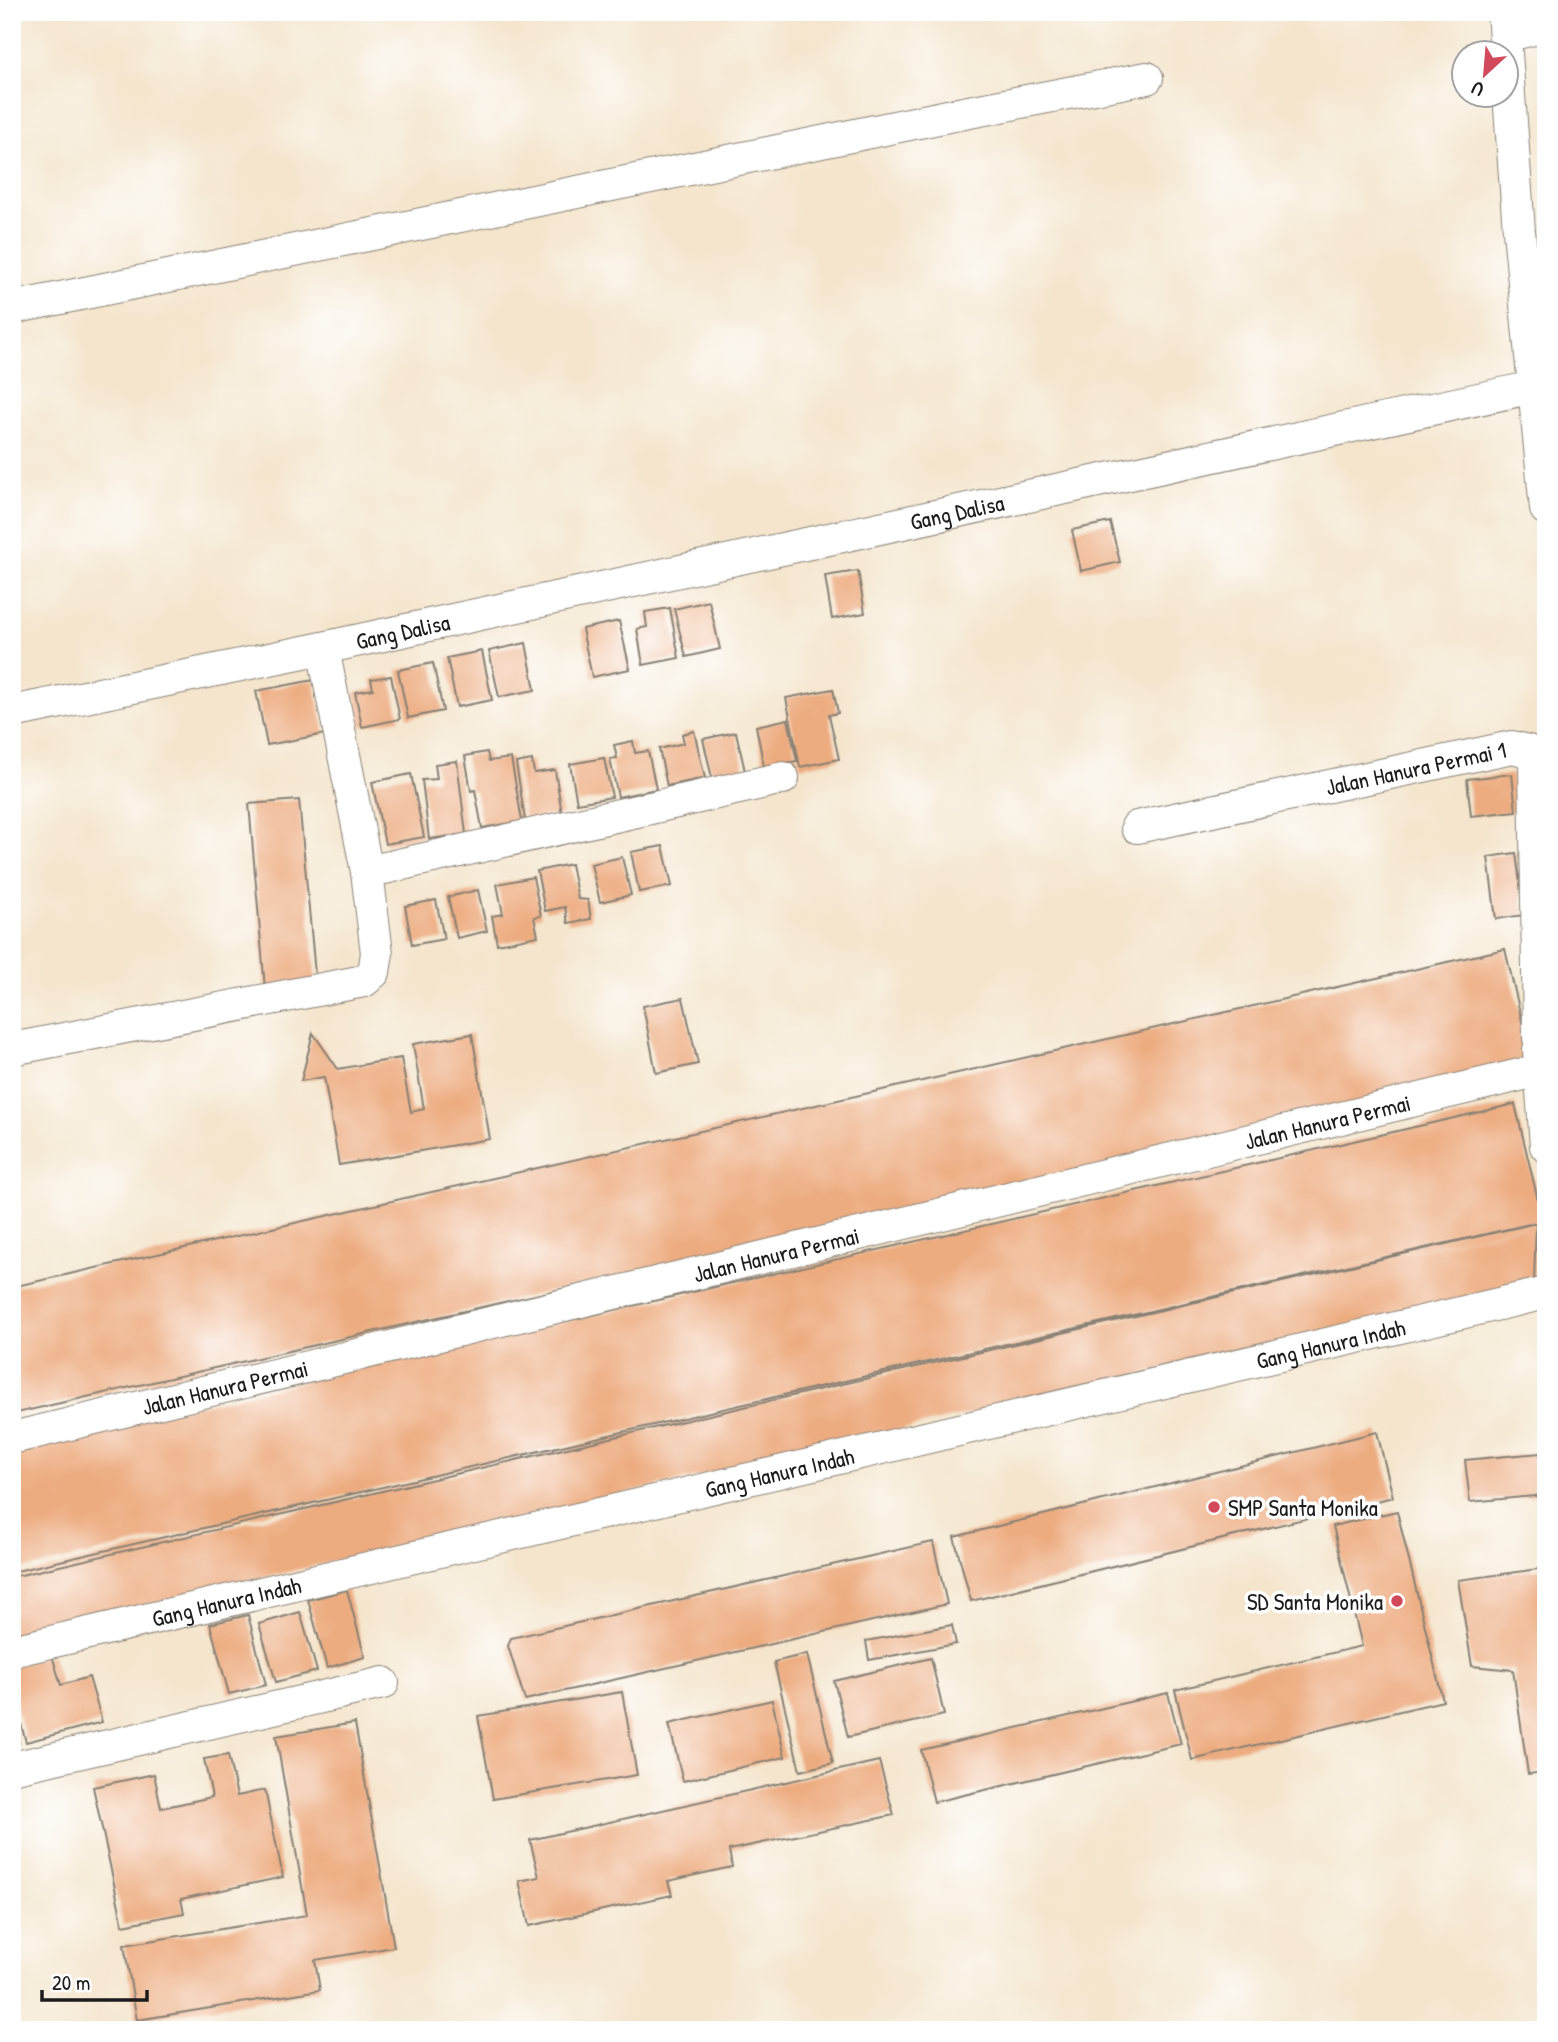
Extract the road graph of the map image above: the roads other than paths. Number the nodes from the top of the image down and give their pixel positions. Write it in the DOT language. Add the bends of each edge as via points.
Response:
graph roads {
  1 [pos="1504,24"];
  2 [pos="1546,26"];
  3 [pos="1147,78"];
  4 [pos="1532,227"];
  5 [pos="12,308"];
  6 [pos="1534,387"];
  7 [pos="1546,509"];
  8 [pos="323,648"];
  9 [pos="12,712"];
  10 [pos="783,778"];
  11 [pos="1137,827"];
  12 [pos="367,872"];
  13 [pos="1542,1037"];
  14 [pos="12,1049"];
  15 [pos="1540,1070"];
  16 [pos="1546,1146"];
  17 [pos="1546,1293"];
  18 [pos="12,1438"];
  19 [pos="12,1651"];
  20 [pos="383,1683"];
  21 [pos="12,1769"];
  1 -- 2 [label="street"];
  1 -- 4 [label="street"];
  3 -- 5 [label="street"];
  4 -- 6 [label="street"];
  6 -- 7 [label="street"];
  6 -- 8 [label="street, Gang Dalisa"];
  8 -- 9 [label="street, Gang Dalisa"];
  8 -- 12 [label="street"];
  10 -- 12 [label="street"];
  11 -- 13 [label="street, Jalan Hanura Permai 1" via="1513,747 1528,751 1535,761"];
  12 -- 14 [label="street" via="377,953 374,972 364,981"];
  13 -- 15 [label="street, Jalan Hanura Permai 1"];
  15 -- 16 [label="street, Jalan Hanura Permai 1"];
  15 -- 18 [label="street, Jalan Hanura Permai"];
  17 -- 19 [label="street, Gang Hanura Indah"];
  20 -- 21 [label="street"];
}
